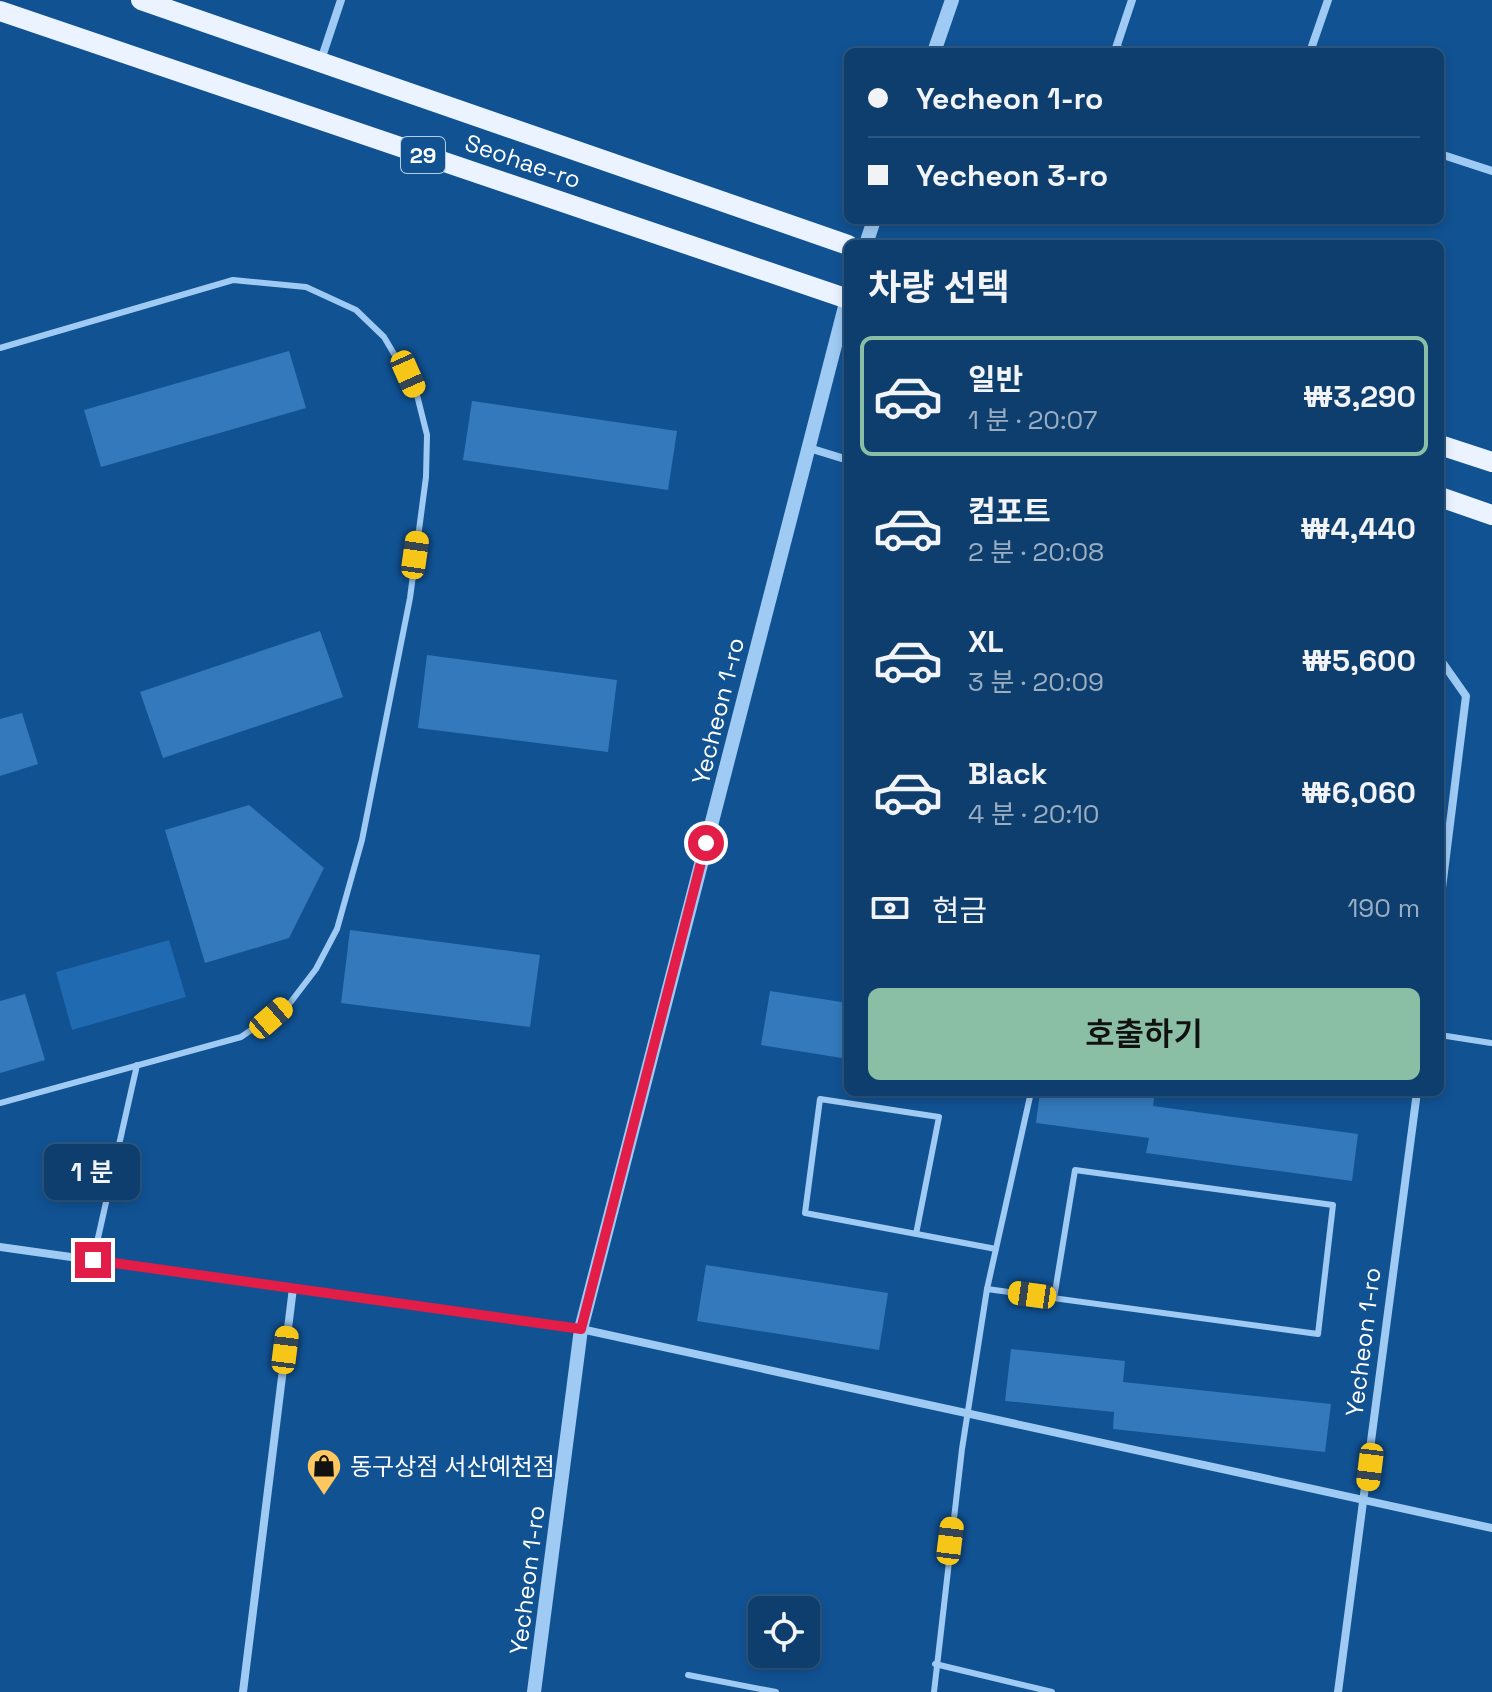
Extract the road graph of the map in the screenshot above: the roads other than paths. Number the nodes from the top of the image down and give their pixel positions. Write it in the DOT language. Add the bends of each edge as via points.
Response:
graph roads {
  1 [pos="141,0"];
  2 [pos="341,0"];
  3 [pos="952,0"];
  4 [pos="1132,0"];
  5 [pos="1328,0"];
  6 [pos="0,11"];
  7 [pos="935,48"];
  8 [pos="1116,48"];
  9 [pos="1311,48"];
  10 [pos="320,62"];
  11 [pos="1444,155"];
  12 [pos="1492,171"];
  13 [pos="844,244"];
  14 [pos="844,297"];
  15 [pos="844,313"];
  16 [pos="0,348"];
  17 [pos="1444,446"];
  18 [pos="809,448"];
  19 [pos="844,459"];
  20 [pos="1492,462"];
  21 [pos="1444,498"];
  22 [pos="1492,515"];
  23 [pos="1444,665"];
  24 [pos="1444,872"];
  25 [pos="1444,1036"];
  26 [pos="1491,1043"];
  27 [pos="137,1065"];
  28 [pos="1030,1096"];
  29 [pos="1416,1096"];
  30 [pos="0,1103"];
  31 [pos="916,1234"];
  32 [pos="0,1247"];
  33 [pos="996,1249"];
  34 [pos="93,1260"];
  35 [pos="293,1288"];
  36 [pos="987,1289"];
  37 [pos="1054,1298"];
  38 [pos="581,1329"];
  39 [pos="968,1413"];
  40 [pos="1366,1499"];
  41 [pos="1492,1528"];
  42 [pos="935,1664"];
  43 [pos="688,1675"];
  44 [pos="933,1691"];
  45 [pos="243,1692"];
  46 [pos="534,1692"];
  47 [pos="776,1692"];
  48 [pos="1052,1692"];
  49 [pos="1338,1692"];
  1 -- 10 [label="main road, Seohae-ro / 29"];
  2 -- 10 [label="street"];
  3 -- 7 [label="street"];
  4 -- 8 [label="street"];
  5 -- 9 [label="street"];
  6 -- 14 [label="main road, Seohae-ro / 29"];
  10 -- 13 [label="main road, Seohae-ro / 29"];
  11 -- 12 [label="street"];
  15 -- 18 [label="street, Yecheon 1-ro"];
  16 -- 27 [label="lane" via="233,280 306,287 356,310 384,337 416,391 427,435 410,598 362,840 333,938 304,987 256,1029"];
  17 -- 20 [label="main road"];
  18 -- 19 [label="street"];
  18 -- 38 [label="street, Yecheon 1-ro"];
  21 -- 22 [label="main road"];
  23 -- 24 [label="street" via="1466,696"];
  25 -- 26 [label="lane"];
  27 -- 30 [label="lane"];
  27 -- 34 [label="lane"];
  28 -- 33 [label="lane"];
  29 -- 40 [label="street, Yecheon 1-ro"];
  31 -- 31 [label="lane" via="805,1213 820,1099 939,1117"];
  31 -- 33 [label="lane"];
  32 -- 34 [label="street"];
  33 -- 36 [label="lane"];
  34 -- 35 [label="street"];
  35 -- 38 [label="street"];
  35 -- 45 [label="street"];
  36 -- 37 [label="lane"];
  36 -- 39 [label="lane"];
  37 -- 37 [label="lane" via="1318,1334 1333,1205 1075,1170"];
  38 -- 39 [label="street"];
  38 -- 46 [label="street, Yecheon 1-ro"];
  39 -- 40 [label="street"];
  39 -- 42 [label="lane"];
  40 -- 41 [label="street"];
  40 -- 49 [label="street, Yecheon 1-ro"];
  42 -- 44 [label="lane"];
  42 -- 48 [label="lane"];
  43 -- 47 [label="lane"];
}
